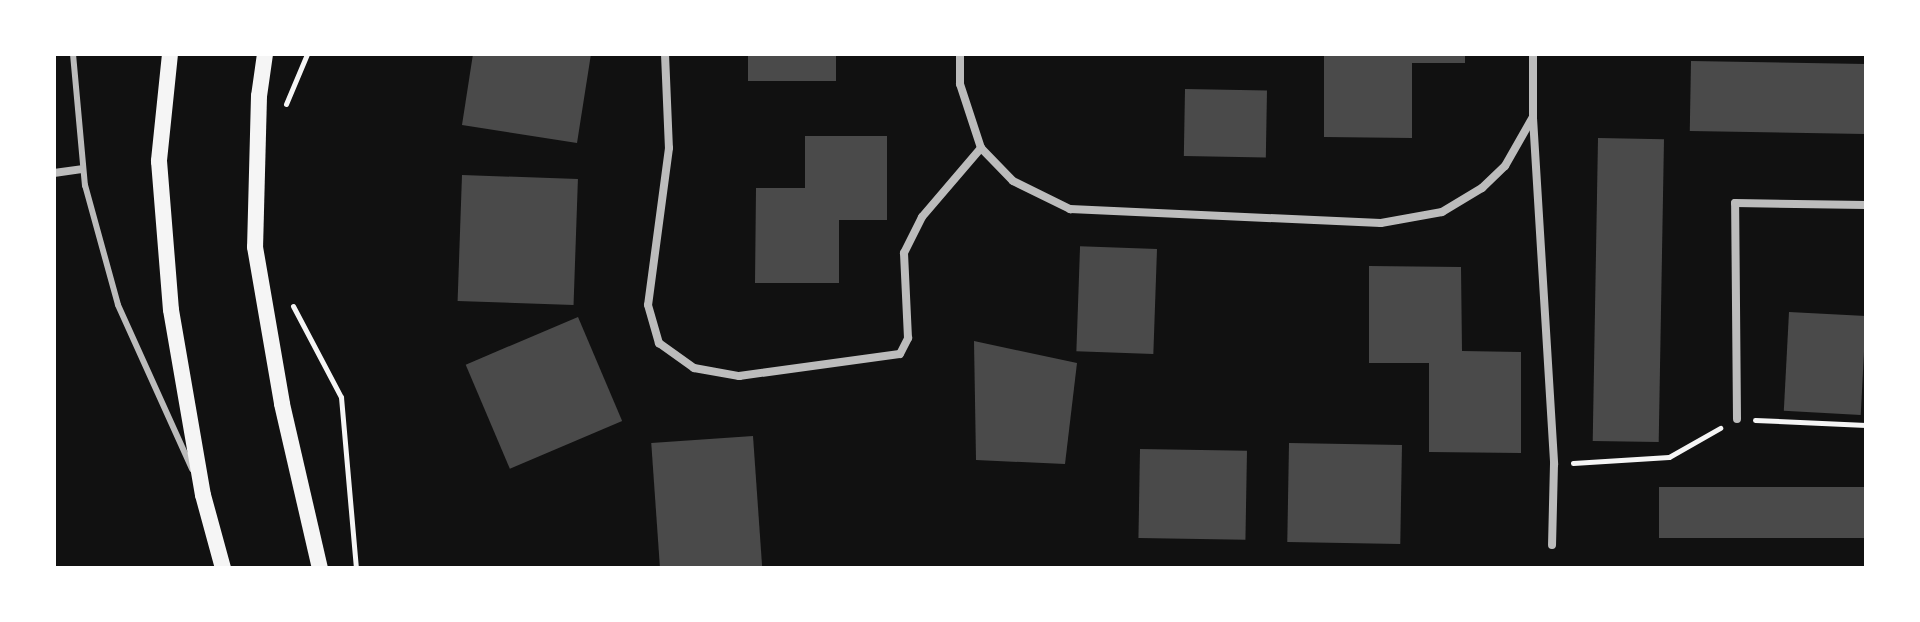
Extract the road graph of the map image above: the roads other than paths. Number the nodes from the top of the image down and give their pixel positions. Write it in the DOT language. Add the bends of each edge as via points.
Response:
graph roads {
  1 [pos="73,54"];
  2 [pos="170,54"];
  3 [pos="265,54"];
  4 [pos="665,54"];
  5 [pos="960,54"];
  6 [pos="1533,54"];
  7 [pos="1533,117"];
  8 [pos="981,148"];
  9 [pos="82,169"];
  10 [pos="54,173"];
  11 [pos="1866,205"];
  12 [pos="1737,419"];
  13 [pos="203,495"];
  14 [pos="1552,545"];
  15 [pos="223,568"];
  16 [pos="320,568"];
  1 -- 9 [label="lane"];
  2 -- 13 [label="main road" via="162,191 171,310"];
  3 -- 16 [label="main road" via="255,247 282,404"];
  4 -- 8 [label="street" via="669,148 648,305 659,343 694,368 739,376 900,354 908,338 904,253 922,217"];
  5 -- 8 [label="street" via="960,84"];
  6 -- 7 [label="street"];
  7 -- 8 [label="street" via="1505,166 1482,188 1442,212 1381,223 1070,209 1013,181"];
  7 -- 14 [label="street" via="1554,464"];
  9 -- 10 [label="street"];
  9 -- 13 [label="lane" via="118,305"];
  11 -- 12 [label="street" via="1735,203"];
  13 -- 15 [label="main road"];
}
